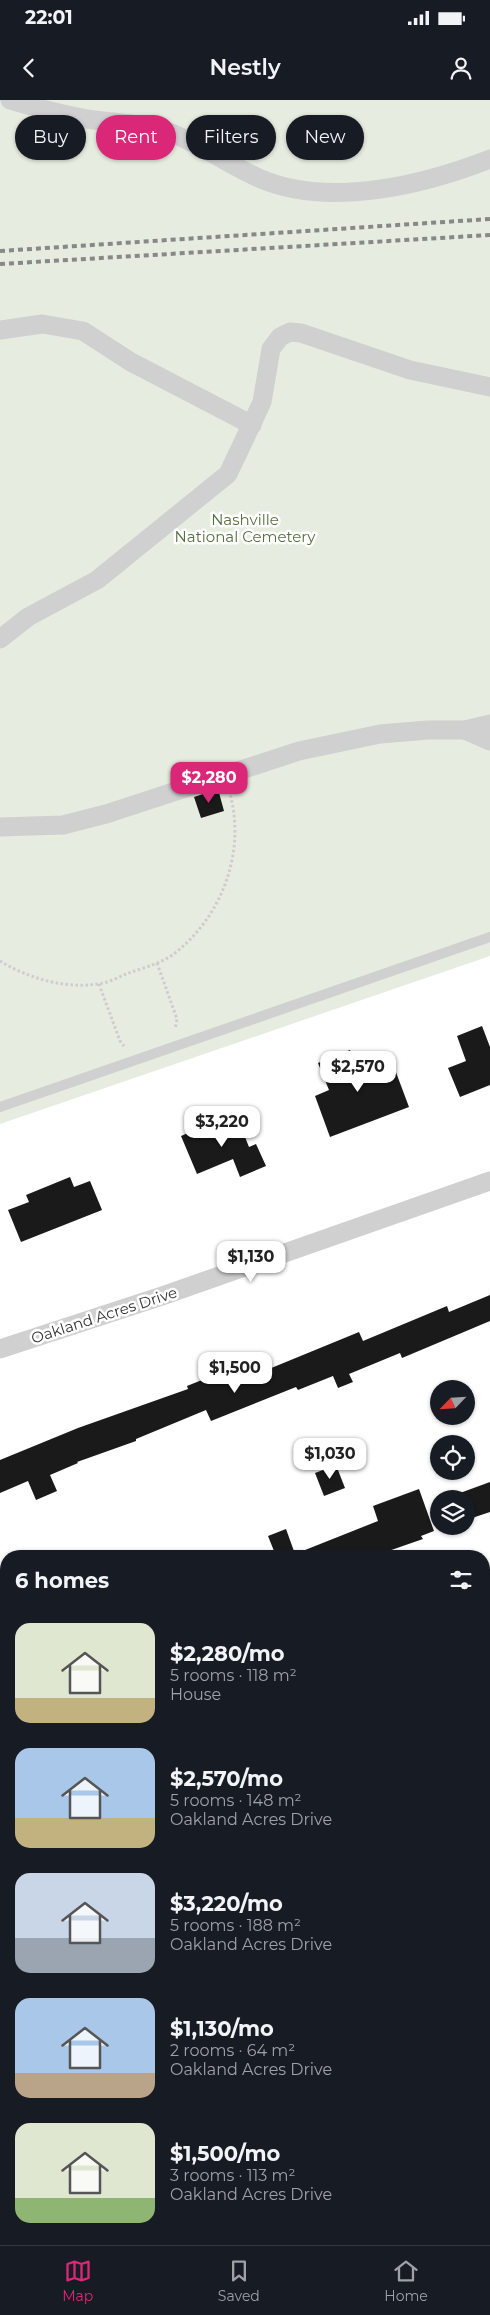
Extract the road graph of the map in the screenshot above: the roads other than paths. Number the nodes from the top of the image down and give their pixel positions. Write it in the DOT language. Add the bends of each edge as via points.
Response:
graph roads {
  1 [pos="10,100"];
  2 [pos="490,159"];
  3 [pos="0,330"];
  4 [pos="490,386"];
  5 [pos="252,425"];
  6 [pos="0,639"];
  7 [pos="490,724"];
  8 [pos="465,730"];
  9 [pos="490,742"];
  10 [pos="0,826"];
  11 [pos="490,937"];
  12 [pos="0,1107"];
  13 [pos="490,1181"];
  14 [pos="0,1349"];
  1 -- 2 [label="street" via="43,110 165,131 260,178 286,187 317,191 353,192 392,187"];
  3 -- 5 [label="street" via="42,324 83,330 131,362"];
  4 -- 5 [label="street" via="410,370 290,332 280,337 271,349 262,402"];
  5 -- 6 [label="street" via="228,474 97,580 28,617"];
  7 -- 8 [label="street"];
  8 -- 9 [label="street"];
  8 -- 10 [label="street" via="380,734 300,751 63,825"];
  11 -- 12 [label="lane"];
  13 -- 14 [label="street, Oakland Acres Drive"];
}
